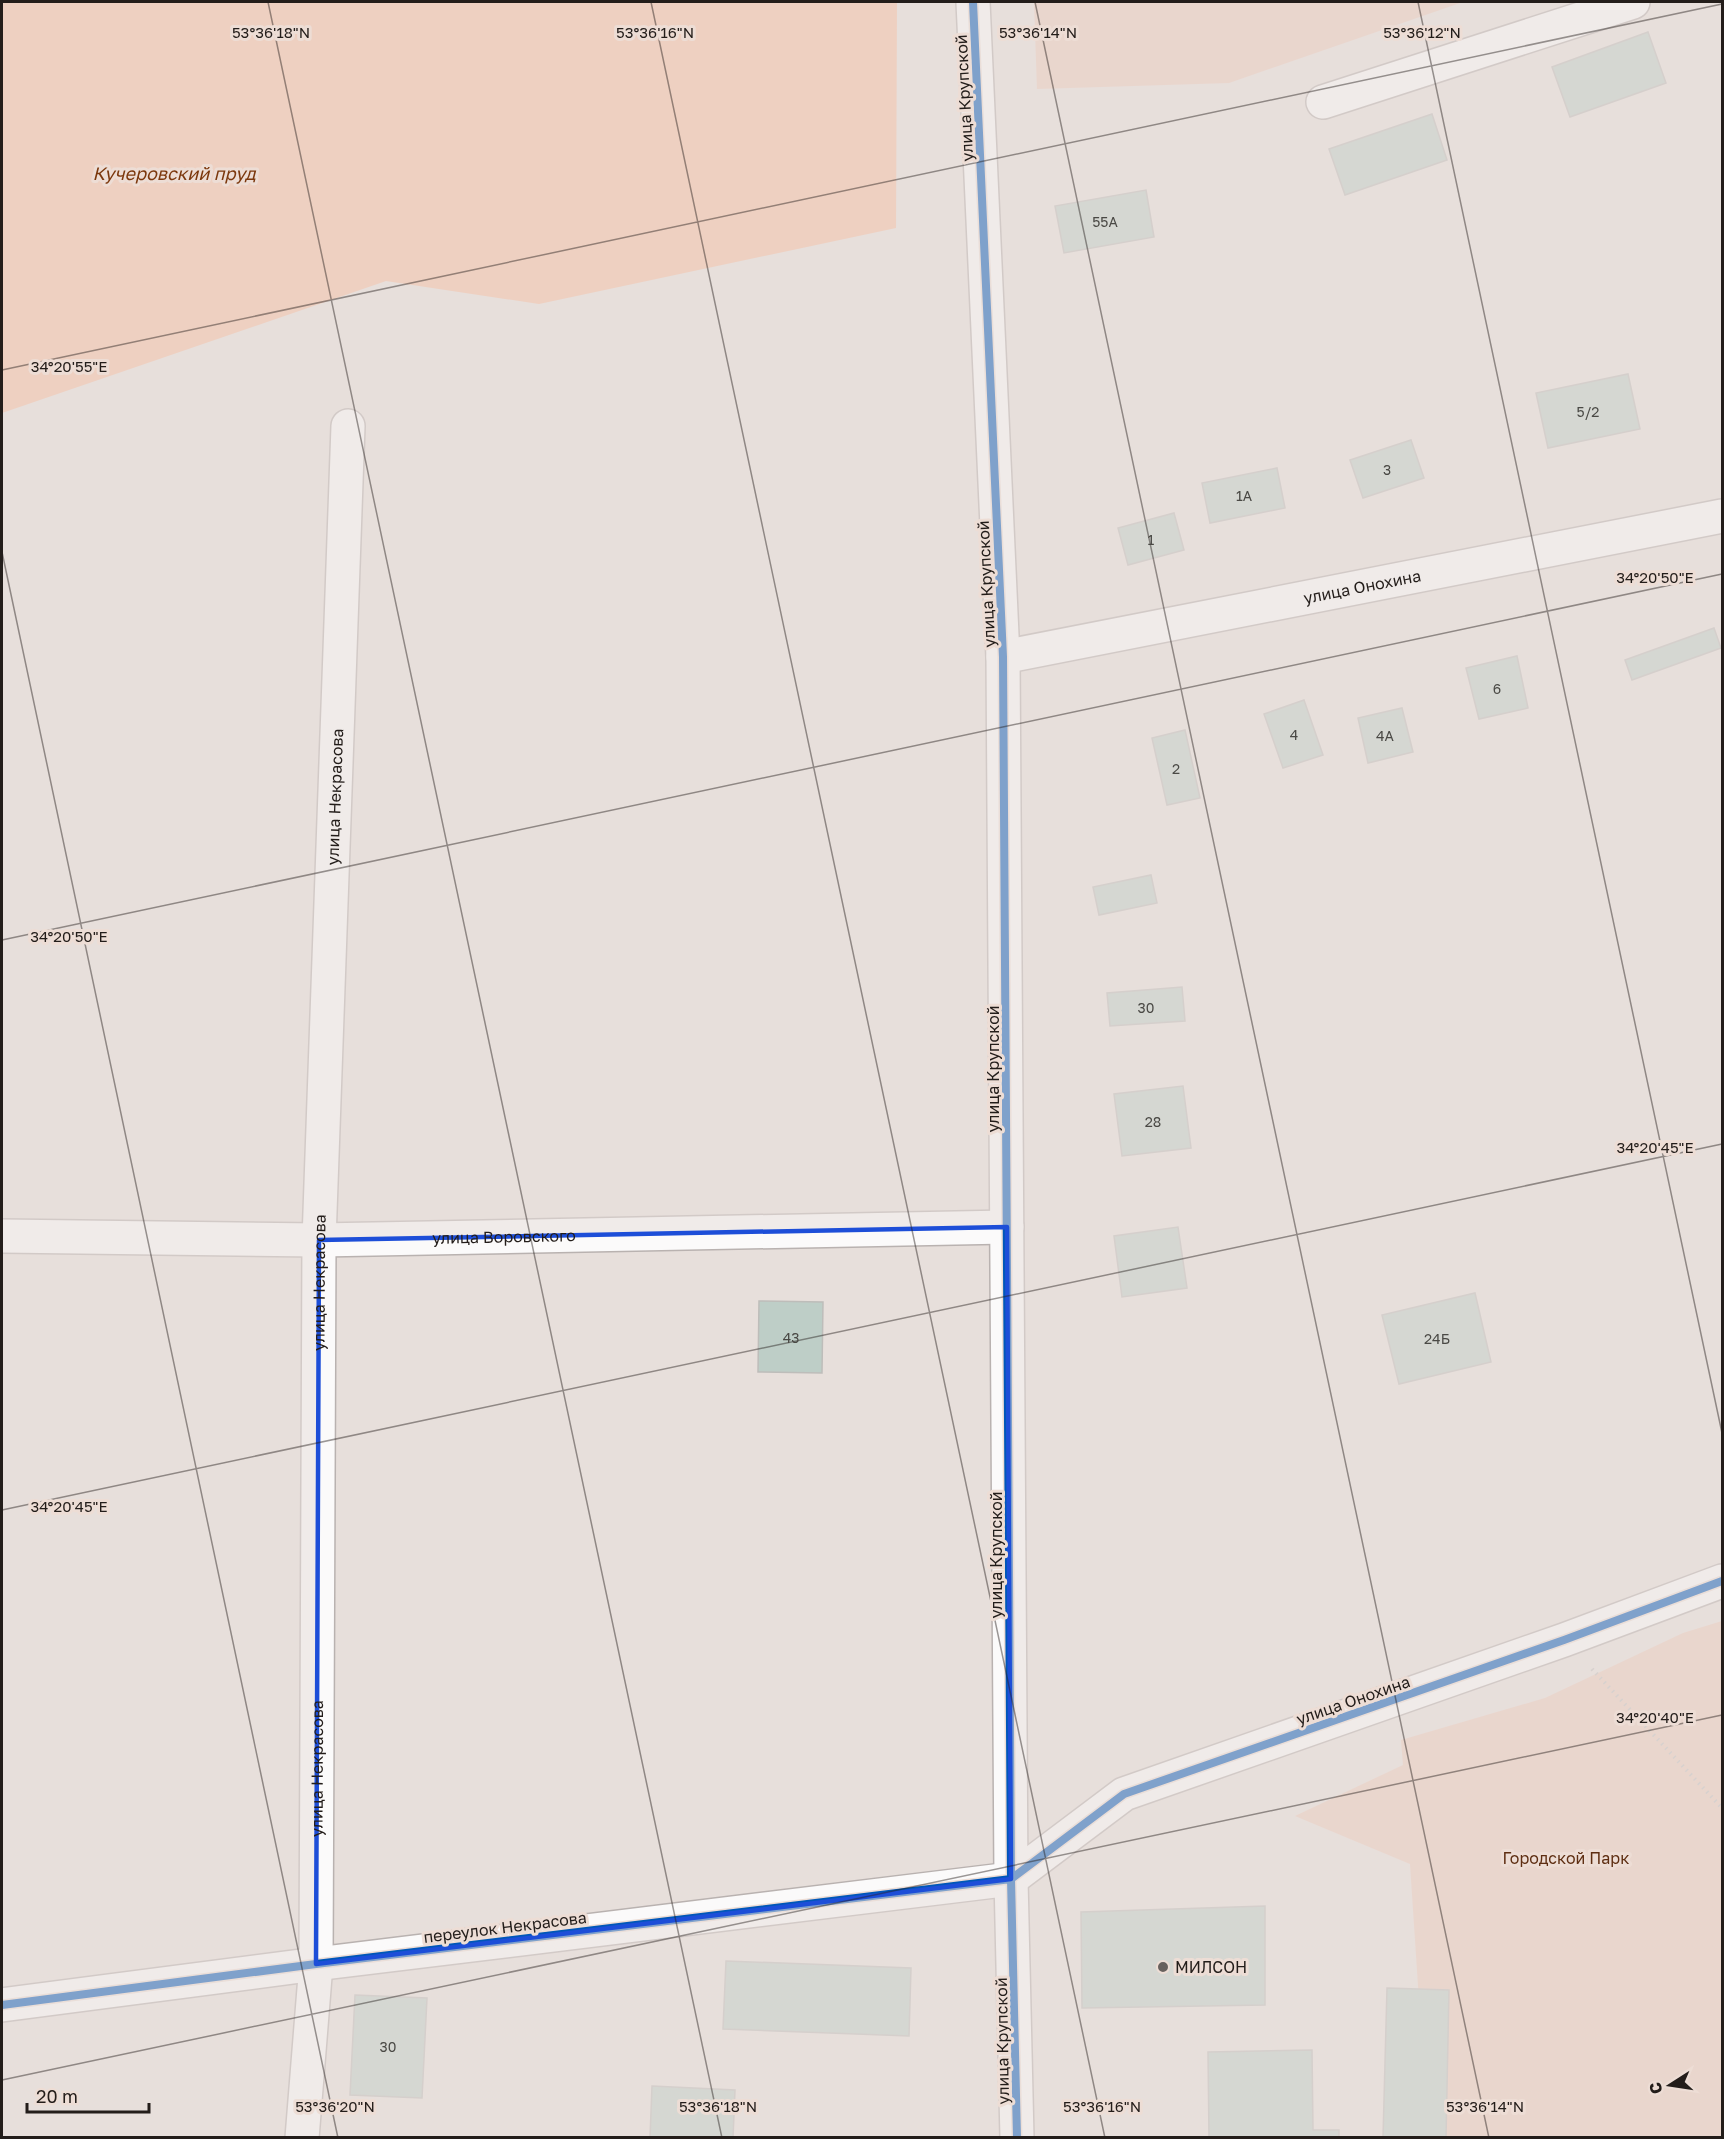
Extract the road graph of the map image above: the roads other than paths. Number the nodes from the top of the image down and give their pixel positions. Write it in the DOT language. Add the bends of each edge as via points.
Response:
graph roads {
  1 [pos="973,2"];
  2 [pos="1633,2"];
  3 [pos="1323,102"];
  4 [pos="348,426"];
  5 [pos="1722,516"];
  6 [pos="1003,657"];
  7 [pos="1007,1227"];
  8 [pos="2,1236"];
  9 [pos="319,1240"];
  10 [pos="1722,1581"];
  11 [pos="1011,1879"];
  12 [pos="316,1964"];
  13 [pos="2,2005"];
  14 [pos="302,2138"];
  15 [pos="1017,2138"];
  1 -- 6 [label="street, улица Крупской"];
  2 -- 3 [label="street"];
  4 -- 9 [label="street, улица Некрасова"];
  5 -- 6 [label="street, улица Онохина"];
  6 -- 7 [label="street, улица Крупской"];
  7 -- 9 [label="street, улица Воровского"];
  7 -- 11 [label="street, улица Крупской"];
  8 -- 9 [label="street, улица Воровского"];
  9 -- 12 [label="street, улица Некрасова"];
  10 -- 11 [label="street, улица Онохина" via="1124,1794"];
  11 -- 12 [label="street, переулок Некрасова"];
  11 -- 15 [label="street, улица Крупской"];
  12 -- 13 [label="street, переулок Некрасова"];
  12 -- 14 [label="street, улица Некрасова"];
}
